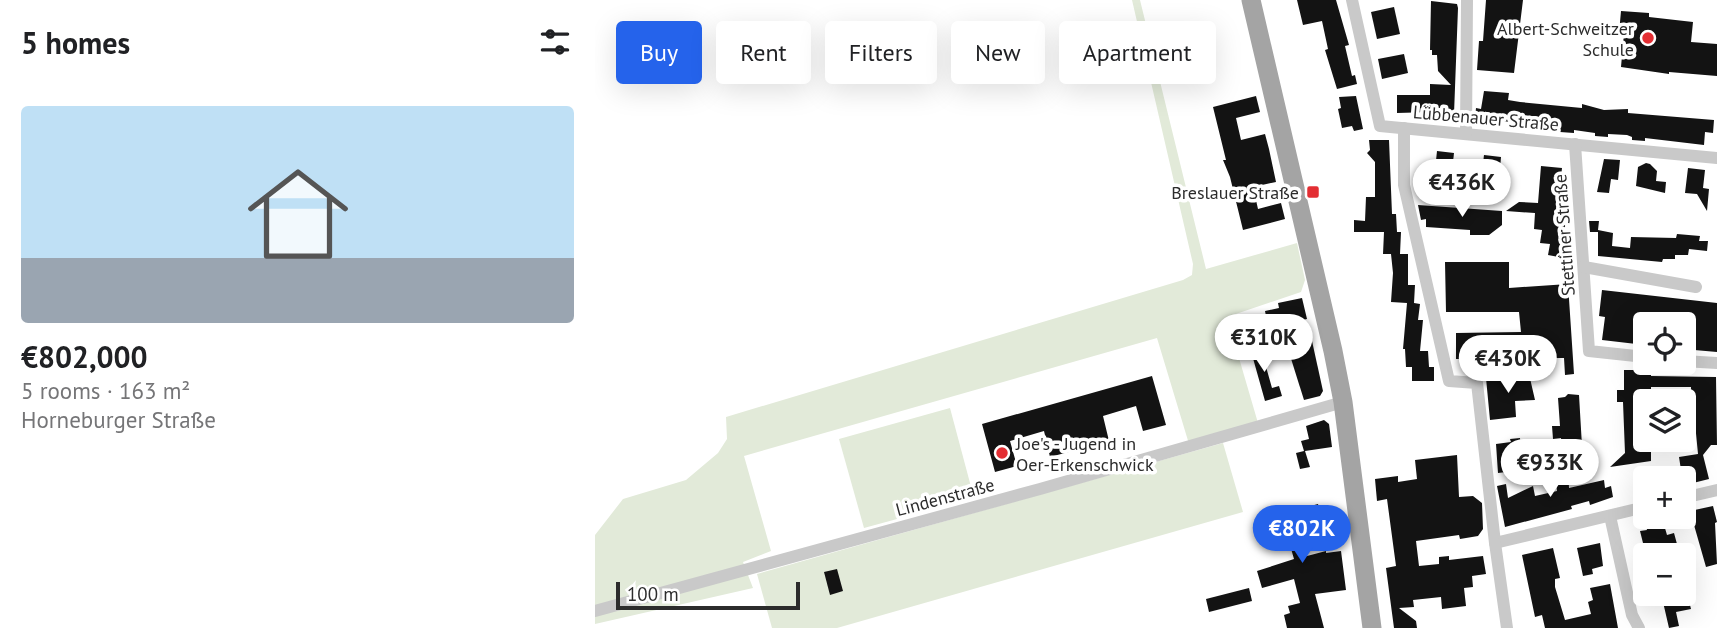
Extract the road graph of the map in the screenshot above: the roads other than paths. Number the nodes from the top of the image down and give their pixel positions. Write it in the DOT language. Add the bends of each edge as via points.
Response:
graph roads {
  1 [pos="1251,0"];
  2 [pos="1352,0"];
  3 [pos="1467,0"];
  4 [pos="1404,128"];
  5 [pos="1466,134"];
  6 [pos="1575,144"];
  7 [pos="1717,158"];
  8 [pos="1584,267"];
  9 [pos="1696,287"];
  10 [pos="1633,356"];
  11 [pos="1696,361"];
  12 [pos="1717,363"];
  13 [pos="1343,402"];
  14 [pos="1717,490"];
  15 [pos="1696,495"];
  16 [pos="1633,510"];
  17 [pos="1609,516"];
  18 [pos="1495,543"];
  19 [pos="595,611"];
  20 [pos="1372,628"];
  21 [pos="1507,628"];
  22 [pos="1639,628"];
  1 -- 13 [label="main road"];
  2 -- 4 [label="street, Lübbenauer Straße" via="1380,126"];
  3 -- 5 [label="street"];
  4 -- 5 [label="street, Lübbenauer Straße"];
  4 -- 18 [label="street" via="1403,185 1449,381 1477,383"];
  5 -- 6 [label="street, Lübbenauer Straße"];
  6 -- 7 [label="street, Lübbenauer Straße"];
  6 -- 8 [label="street, Stettiner Straße"];
  8 -- 9 [label="street"];
  8 -- 10 [label="street, Stettiner Straße" via="1589,351"];
  11 -- 12 [label="street"];
  13 -- 19 [label="street, Lindenstraße"];
  13 -- 20 [label="main road"];
  14 -- 15 [label="street"];
  16 -- 17 [label="street"];
  17 -- 18 [label="street"];
  17 -- 22 [label="street"];
  18 -- 21 [label="street"];
}
